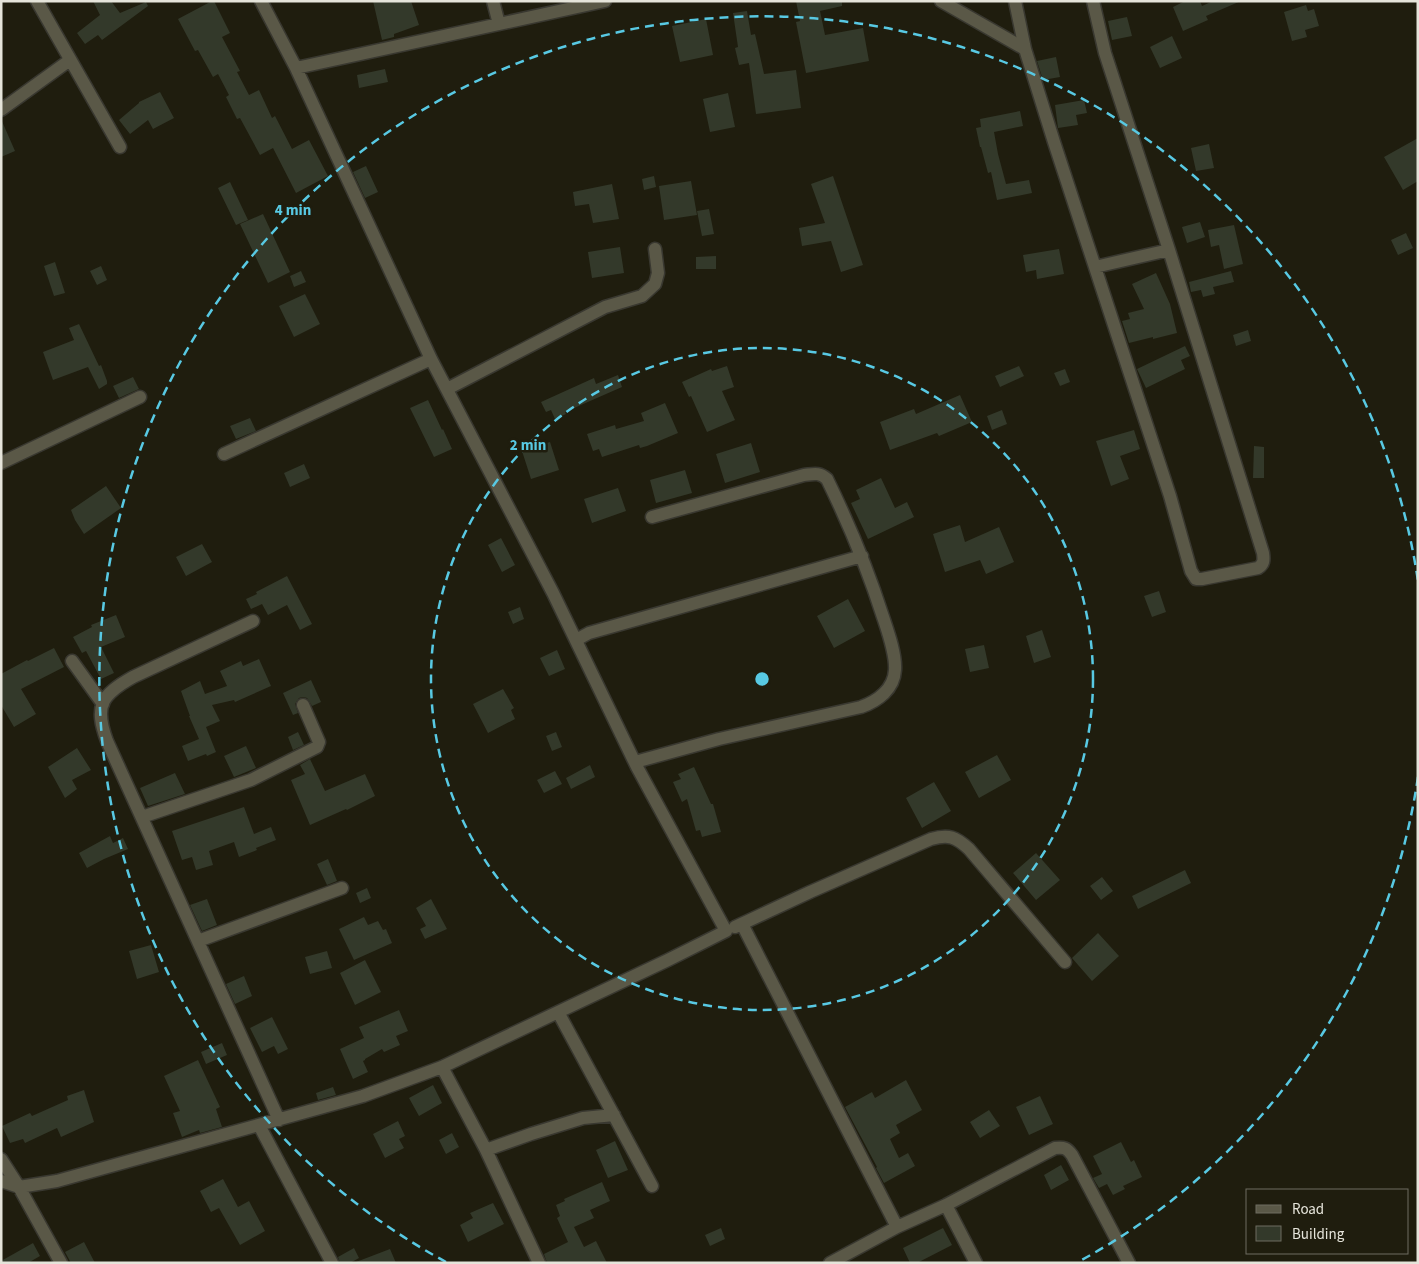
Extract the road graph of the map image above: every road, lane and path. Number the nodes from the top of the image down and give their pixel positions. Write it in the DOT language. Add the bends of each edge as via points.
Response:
graph roads {
  1 [pos="37,1"];
  2 [pos="261,1"];
  3 [pos="493,1"];
  4 [pos="605,1"];
  5 [pos="941,1"];
  6 [pos="1015,1"];
  7 [pos="1093,1"];
  8 [pos="499,24"];
  9 [pos="1025,49"];
  10 [pos="70,60"];
  11 [pos="296,68"];
  12 [pos="1,110"];
  13 [pos="120,146"];
  14 [pos="656,250"];
  15 [pos="1169,250"];
  16 [pos="1095,267"];
  17 [pos="431,359"];
  18 [pos="447,389"];
  19 [pos="140,397"];
  20 [pos="224,454"];
  21 [pos="1,463"];
  22 [pos="652,518"];
  23 [pos="862,556"];
  24 [pos="253,621"];
  25 [pos="576,640"];
  26 [pos="72,661"];
  27 [pos="103,704"];
  28 [pos="303,705"];
  29 [pos="635,762"];
  30 [pos="142,817"];
  31 [pos="342,888"];
  32 [pos="742,924"];
  33 [pos="726,931"];
  34 [pos="198,941"];
  35 [pos="1065,962"];
  36 [pos="558,1012"];
  37 [pos="442,1067"];
  38 [pos="614,1115"];
  39 [pos="279,1120"];
  40 [pos="260,1125"];
  41 [pos="486,1150"];
  42 [pos="1,1159"];
  43 [pos="1,1181"];
  44 [pos="652,1186"];
  45 [pos="19,1187"];
  46 [pos="946,1205"];
  47 [pos="897,1227"];
  48 [pos="61,1263"];
  49 [pos="332,1263"];
  50 [pos="539,1263"];
  51 [pos="830,1263"];
  52 [pos="976,1263"];
  53 [pos="1129,1263"];
  1 -- 10 [label="street"];
  2 -- 11 [label="street"];
  3 -- 8 [label="street"];
  4 -- 8 [label="street"];
  5 -- 9 [label="street"];
  6 -- 9 [label="street"];
  7 -- 15 [label="street" via="1105,53"];
  8 -- 11 [label="street"];
  9 -- 16 [label="street"];
  10 -- 12 [label="street"];
  10 -- 13 [label="street"];
  11 -- 17 [label="street"];
  14 -- 18 [label="street" via="658,273 655,284 642,296 605,307"];
  15 -- 16 [label="street"];
  15 -- 16 [label="street" via="1263,553 1264,560 1258,568 1202,579 1196,579 1191,571 1170,496"];
  17 -- 18 [label="street"];
  17 -- 20 [label="street"];
  18 -- 25 [label="street"];
  19 -- 21 [label="street"];
  22 -- 23 [label="street" via="804,475 822,474"];
  23 -- 25 [label="street" via="589,633"];
  23 -- 29 [label="street" via="888,632 895,669 893,680 880,698 861,706"];
  24 -- 27 [label="street" via="132,676 116,686"];
  25 -- 29 [label="street"];
  26 -- 27 [label="street"];
  27 -- 30 [label="street" via="100,713 103,728"];
  28 -- 30 [label="street" via="320,742 317,747 252,780"];
  29 -- 33 [label="street"];
  30 -- 34 [label="street"];
  31 -- 34 [label="street"];
  32 -- 33 [label="street"];
  32 -- 35 [label="street" via="931,839 946,836 961,841 969,849"];
  32 -- 47 [label="street"];
  33 -- 36 [label="street"];
  34 -- 39 [label="street"];
  36 -- 37 [label="street"];
  36 -- 38 [label="street"];
  37 -- 39 [label="street" via="363,1096"];
  37 -- 41 [label="street"];
  38 -- 41 [label="street" via="570,1121"];
  38 -- 44 [label="street"];
  39 -- 40 [label="street"];
  40 -- 45 [label="street" via="57,1181"];
  40 -- 49 [label="street"];
  41 -- 50 [label="street"];
  42 -- 45 [label="street"];
  43 -- 45 [label="street"];
  45 -- 48 [label="street"];
  46 -- 47 [label="street"];
  46 -- 52 [label="street"];
  46 -- 53 [label="street" via="1062,1147 1072,1155"];
  47 -- 51 [label="street"];
}
